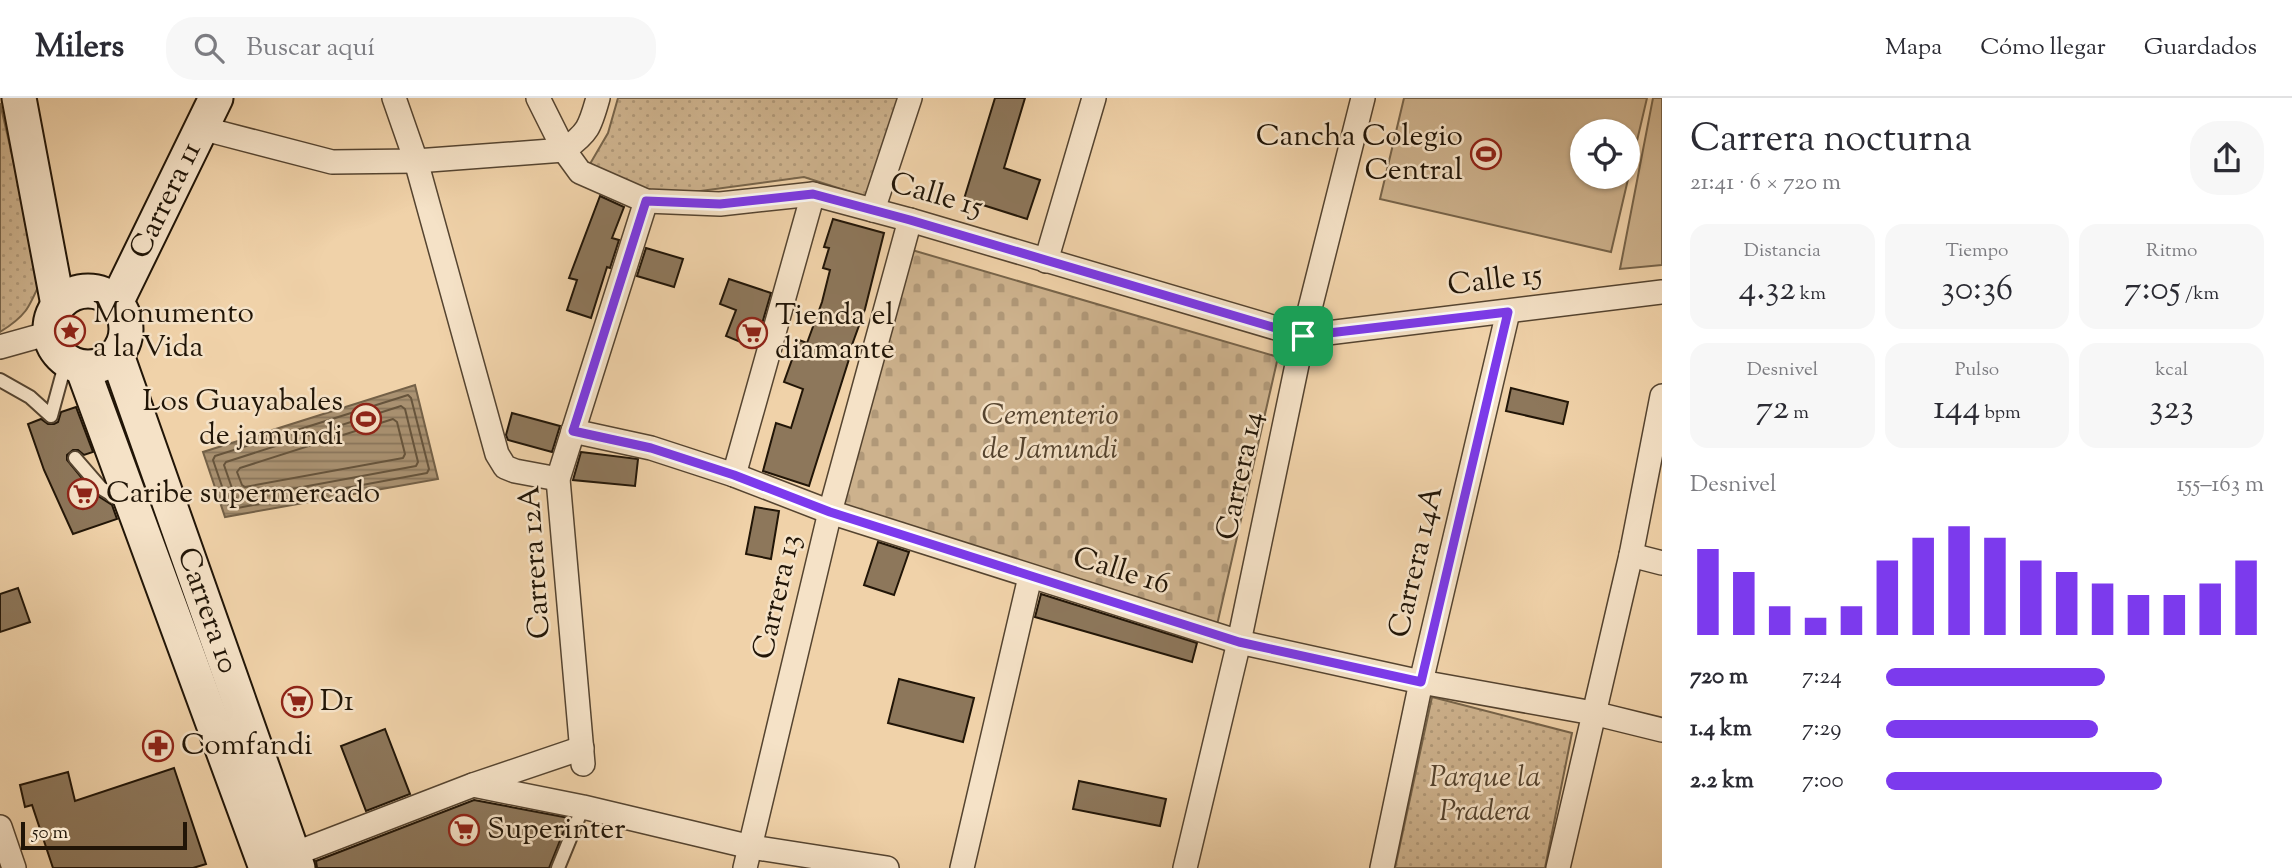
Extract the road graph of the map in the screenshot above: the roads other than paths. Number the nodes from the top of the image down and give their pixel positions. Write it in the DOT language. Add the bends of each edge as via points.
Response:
graph roads {
  1 [pos="19,98"];
  2 [pos="216,98"];
  3 [pos="394,98"];
  4 [pos="538,98"];
  5 [pos="598,98"];
  6 [pos="910,98"];
  7 [pos="1094,98"];
  8 [pos="1363,98"];
  9 [pos="201,128"];
  10 [pos="564,150"];
  11 [pos="416,161"];
  12 [pos="813,194"];
  13 [pos="646,201"];
  14 [pos="873,210"];
  15 [pos="910,220"];
  16 [pos="1046,261"];
  17 [pos="1662,292"];
  18 [pos="117,303"];
  19 [pos="1508,312"];
  20 [pos="54,319"];
  21 [pos="1303,336"];
  22 [pos="0,347"];
  23 [pos="117,355"];
  24 [pos="74,364"];
  25 [pos="0,380"];
  26 [pos="1662,396"];
  27 [pos="573,431"];
  28 [pos="75,458"];
  29 [pos="734,475"];
  30 [pos="558,479"];
  31 [pos="134,508"];
  32 [pos="830,512"];
  33 [pos="1631,555"];
  34 [pos="1662,563"];
  35 [pos="1030,577"];
  36 [pos="1239,642"];
  37 [pos="1421,682"];
  38 [pos="1593,713"];
  39 [pos="1662,730"];
  40 [pos="473,785"];
  41 [pos="583,807"];
  42 [pos="0,827"];
  43 [pos="748,858"];
  44 [pos="286,863"];
  45 [pos="14,868"];
  46 [pos="558,868"];
  47 [pos="887,868"];
  48 [pos="962,868"];
  49 [pos="1185,868"];
  50 [pos="1382,868"];
  51 [pos="1559,868"];
  1 -- 20 [label="main road"];
  2 -- 9 [label="main road, Carrera 11"];
  3 -- 11 [label="street"];
  4 -- 10 [label="street, Calle 15"];
  5 -- 10 [label="street" via="585,135"];
  6 -- 14 [label="street"];
  7 -- 16 [label="street"];
  8 -- 21 [label="street, Carrera 14"];
  9 -- 11 [label="street" via="332,162"];
  9 -- 18 [label="main road, Carrera 11"];
  10 -- 11 [label="street"];
  10 -- 13 [label="street, Calle 15" via="580,172"];
  11 -- 30 [label="street" via="497,454 505,467"];
  12 -- 13 [label="street, Calle 15" via="720,204"];
  12 -- 14 [label="street, Calle 15"];
  12 -- 29 [label="street"];
  13 -- 27 [label="street, Carrera 12A"];
  14 -- 15 [label="street, Calle 15"];
  15 -- 16 [label="street, Calle 15"];
  15 -- 32 [label="street, Carrera 13"];
  16 -- 21 [label="street, Calle 15"];
  17 -- 19 [label="street, Calle 15"];
  18 -- 20 [label="main road" via="102,293 86,291 69,296"];
  18 -- 23 [label="main road" via="126,319 126,338"];
  19 -- 21 [label="street, Calle 15"];
  19 -- 37 [label="street, Carrera 14A"];
  20 -- 22 [label="street"];
  20 -- 24 [label="main road" via="55,349"];
  21 -- 36 [label="street, Carrera 14"];
  23 -- 24 [label="main road" via="102,366"];
  23 -- 44 [label="main road, Carrera 10"];
  24 -- 25 [label="lane" via="51,416"];
  24 -- 31 [label="main road, Carrera 10"];
  26 -- 33 [label="street"];
  27 -- 29 [label="street, Calle 16" via="651,448"];
  27 -- 30 [label="street, Carrera 12A"];
  28 -- 31 [label="lane" via="100,488"];
  29 -- 32 [label="street, Calle 16"];
  30 -- 40 [label="street, Carrera 12A" via="583,756"];
  31 -- 44 [label="main road, Carrera 10"];
  32 -- 35 [label="street, Calle 16"];
  32 -- 43 [label="street, Carrera 13"];
  33 -- 34 [label="street"];
  33 -- 38 [label="street"];
  35 -- 36 [label="street, Calle 16"];
  35 -- 48 [label="street"];
  36 -- 37 [label="street, Calle 16"];
  36 -- 49 [label="street, Carrera 14"];
  37 -- 38 [label="street, Calle 16"];
  37 -- 50 [label="street, Carrera 14A"];
  38 -- 39 [label="street, Calle 16"];
  38 -- 51 [label="street"];
  40 -- 41 [label="street"];
  40 -- 44 [label="street"];
  41 -- 43 [label="street"];
  41 -- 46 [label="lane"];
  42 -- 45 [label="street"];
  43 -- 47 [label="street"];
}
